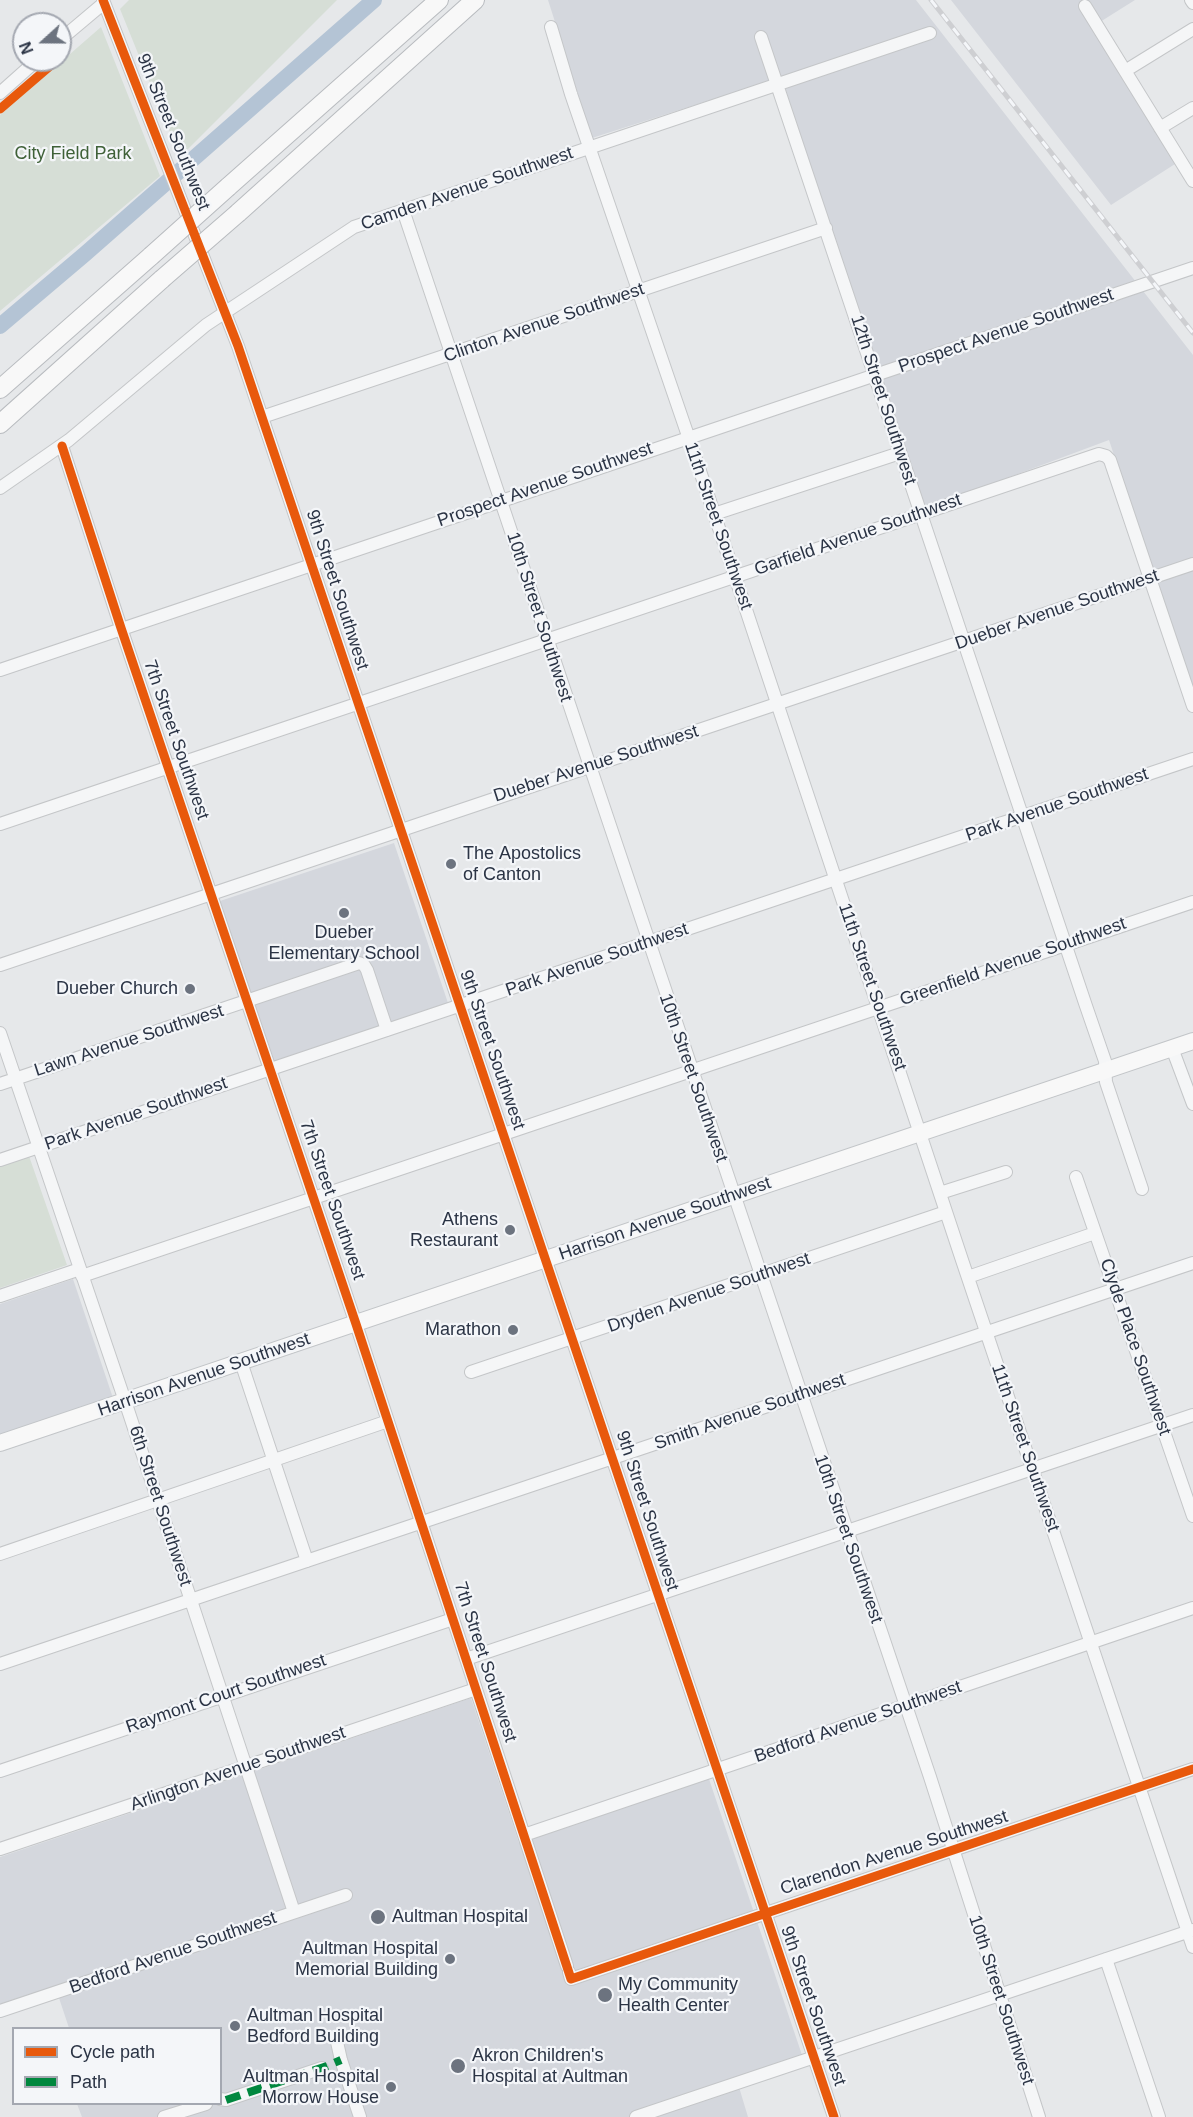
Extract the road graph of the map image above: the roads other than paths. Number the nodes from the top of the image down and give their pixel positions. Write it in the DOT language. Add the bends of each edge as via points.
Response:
graph roads {
  1 [pos="439,0"];
  2 [pos="475,0"];
  3 [pos="482,0"];
  4 [pos="103,1"];
  5 [pos="1085,6"];
  6 [pos="551,27"];
  7 [pos="445,28"];
  8 [pos="72,29"];
  9 [pos="1193,29"];
  10 [pos="930,33"];
  11 [pos="761,37"];
  12 [pos="1125,71"];
  13 [pos="24,72"];
  14 [pos="777,84"];
  15 [pos="0,93"];
  16 [pos="1193,108"];
  17 [pos="1160,128"];
  18 [pos="590,148"];
  19 [pos="1193,181"];
  20 [pos="403,210"];
  21 [pos="826,228"];
  22 [pos="1193,268"];
  23 [pos="638,292"];
  24 [pos="226,312"];
  25 [pos="451,355"];
  26 [pos="875,375"];
  27 [pos="0,389"];
  28 [pos="262,417"];
  29 [pos="0,424"];
  30 [pos="688,437"];
  31 [pos="62,446"];
  32 [pos="900,453"];
  33 [pos="0,488"];
  34 [pos="499,500"];
  35 [pos="714,514"];
  36 [pos="921,514"];
  37 [pos="311,564"];
  38 [pos="1193,564"];
  39 [pos="734,576"];
  40 [pos="1150,578"];
  41 [pos="121,628"];
  42 [pos="547,640"];
  43 [pos="964,642"];
  44 [pos="0,670"];
  45 [pos="357,702"];
  46 [pos="777,704"];
  47 [pos="1193,706"];
  48 [pos="1193,759"];
  49 [pos="168,767"];
  50 [pos="589,767"];
  51 [pos="1023,816"];
  52 [pos="0,824"];
  53 [pos="401,830"];
  54 [pos="836,879"];
  55 [pos="211,895"];
  56 [pos="1193,902"];
  57 [pos="648,943"];
  58 [pos="1066,945"];
  59 [pos="0,965"];
  60 [pos="247,1001"];
  61 [pos="459,1006"];
  62 [pos="879,1007"];
  63 [pos="387,1030"];
  64 [pos="0,1033"];
  65 [pos="1193,1041"];
  66 [pos="1172,1048"];
  67 [pos="270,1069"];
  68 [pos="691,1071"];
  69 [pos="1105,1071"];
  70 [pos="16,1078"];
  71 [pos="0,1084"];
  72 [pos="1193,1104"];
  73 [pos="921,1133"];
  74 [pos="503,1134"];
  75 [pos="39,1147"];
  76 [pos="0,1160"];
  77 [pos="1006,1172"];
  78 [pos="1076,1178"];
  79 [pos="1142,1190"];
  80 [pos="940,1193"];
  81 [pos="733,1196"];
  82 [pos="313,1198"];
  83 [pos="946,1212"];
  84 [pos="1095,1233"];
  85 [pos="545,1260"];
  86 [pos="1193,1263"];
  87 [pos="81,1272"];
  88 [pos="760,1275"];
  89 [pos="968,1277"];
  90 [pos="1116,1289"];
  91 [pos="0,1296"];
  92 [pos="356,1324"];
  93 [pos="986,1332"];
  94 [pos="572,1339"];
  95 [pos="241,1362"];
  96 [pos="471,1372"];
  97 [pos="800,1395"];
  98 [pos="125,1401"];
  99 [pos="1193,1415"];
  100 [pos="388,1421"];
  101 [pos="1162,1425"];
  102 [pos="0,1443"];
  103 [pos="612,1458"];
  104 [pos="274,1460"];
  105 [pos="1032,1468"];
  106 [pos="158,1500"];
  107 [pos="1193,1516"];
  108 [pos="421,1523"];
  109 [pos="845,1532"];
  110 [pos="0,1554"];
  111 [pos="307,1561"];
  112 [pos="658,1595"];
  113 [pos="190,1600"];
  114 [pos="1193,1608"];
  115 [pos="453,1619"];
  116 [pos="1091,1643"];
  117 [pos="466,1659"];
  118 [pos="0,1664"];
  119 [pos="476,1689"];
  120 [pos="222,1696"];
  121 [pos="905,1706"];
  122 [pos="245,1767"];
  123 [pos="1193,1769"];
  124 [pos="716,1770"];
  125 [pos="0,1771"];
  126 [pos="1140,1787"];
  127 [pos="524,1834"];
  128 [pos="0,1849"];
  129 [pos="953,1850"];
  130 [pos="346,1895"];
  131 [pos="294,1912"];
  132 [pos="765,1913"];
  133 [pos="1191,1931"];
  134 [pos="1193,1947"];
  135 [pos="1106,1959"];
  136 [pos="569,1972"];
  137 [pos="999,1994"];
  138 [pos="0,2011"];
  139 [pos="335,2036"];
  140 [pos="813,2057"];
  141 [pos="340,2060"];
  142 [pos="223,2100"];
  143 [pos="200,2105"];
  144 [pos="164,2117"];
  145 [pos="360,2117"];
  146 [pos="636,2117"];
  147 [pos="834,2117"];
  148 [pos="1039,2117"];
  149 [pos="1160,2117"];
  1 -- 27 [label="highway, bridge"];
  2 -- 7 [label="highway"];
  3 -- 7 [label="highway"];
  4 -- 8 [label="street"];
  4 -- 24 [label="street, 9th Street Southwest"];
  5 -- 12 [label="street"];
  6 -- 18 [label="street, 11th Street Southwest"];
  7 -- 29 [label="highway, bridge"];
  9 -- 12 [label="street"];
  10 -- 14 [label="street, Camden Avenue Southwest"];
  11 -- 14 [label="street, 12th Street Southwest"];
  12 -- 17 [label="street"];
  13 -- 15 [label="street"];
  14 -- 18 [label="street, Camden Avenue Southwest"];
  14 -- 21 [label="street, 12th Street Southwest"];
  16 -- 17 [label="street"];
  17 -- 19 [label="street"];
  18 -- 20 [label="street, Camden Avenue Southwest"];
  18 -- 23 [label="street, 11th Street Southwest"];
  20 -- 24 [label="street, Camden Avenue Southwest" via="342,235"];
  20 -- 25 [label="street, 10th Street Southwest"];
  21 -- 23 [label="street, Clinton Avenue Southwest"];
  21 -- 26 [label="street, 12th Street Southwest"];
  22 -- 26 [label="street, Prospect Avenue Southwest"];
  23 -- 25 [label="street, Clinton Avenue Southwest"];
  23 -- 30 [label="street, 11th Street Southwest"];
  24 -- 28 [label="street, 9th Street Southwest"];
  24 -- 31 [label="street, Camden Avenue Southwest" via="194,334"];
  25 -- 28 [label="street, Clinton Avenue Southwest"];
  25 -- 34 [label="street, 10th Street Southwest"];
  26 -- 30 [label="street, Prospect Avenue Southwest"];
  26 -- 32 [label="street, 12th Street Southwest"];
  28 -- 37 [label="street, 9th Street Southwest"];
  30 -- 34 [label="street, Prospect Avenue Southwest"];
  30 -- 35 [label="street, 11th Street Southwest"];
  31 -- 33 [label="street, Camden Avenue Southwest"];
  31 -- 41 [label="street, 7th Street Southwest"];
  32 -- 35 [label="street"];
  32 -- 36 [label="street, 12th Street Southwest"];
  34 -- 37 [label="street, Prospect Avenue Southwest"];
  34 -- 42 [label="street, 10th Street Southwest"];
  35 -- 39 [label="street, 11th Street Southwest"];
  36 -- 39 [label="street, Garfield Avenue Southwest"];
  36 -- 40 [label="street, Garfield Avenue Southwest" via="1103,454 1110,460"];
  36 -- 43 [label="street, 12th Street Southwest"];
  37 -- 41 [label="street, Prospect Avenue Southwest"];
  37 -- 45 [label="street, 9th Street Southwest"];
  38 -- 40 [label="street, Dueber Avenue Southwest"];
  39 -- 42 [label="street, Garfield Avenue Southwest"];
  39 -- 46 [label="street, 11th Street Southwest"];
  40 -- 43 [label="street, Dueber Avenue Southwest"];
  40 -- 47 [label="street"];
  41 -- 44 [label="street, Prospect Avenue Southwest"];
  41 -- 49 [label="street, 7th Street Southwest"];
  42 -- 45 [label="street, Garfield Avenue Southwest"];
  42 -- 50 [label="street, 10th Street Southwest"];
  43 -- 46 [label="street, Dueber Avenue Southwest"];
  43 -- 51 [label="street, 12th Street Southwest"];
  45 -- 49 [label="street, Garfield Avenue Southwest"];
  45 -- 53 [label="street, 9th Street Southwest"];
  46 -- 50 [label="street, Dueber Avenue Southwest"];
  46 -- 54 [label="street, 11th Street Southwest"];
  48 -- 51 [label="street, Park Avenue Southwest"];
  49 -- 52 [label="street, Garfield Avenue Southwest"];
  49 -- 55 [label="street, 7th Street Southwest"];
  50 -- 53 [label="street, Dueber Avenue Southwest"];
  50 -- 57 [label="street, 10th Street Southwest"];
  51 -- 54 [label="street, Park Avenue Southwest"];
  51 -- 58 [label="street, 12th Street Southwest"];
  53 -- 55 [label="street, Dueber Avenue Southwest"];
  53 -- 61 [label="street, 9th Street Southwest"];
  54 -- 57 [label="street, Park Avenue Southwest"];
  54 -- 62 [label="street, 11th Street Southwest"];
  55 -- 59 [label="street, Dueber Avenue Southwest"];
  55 -- 60 [label="street, 7th Street Southwest"];
  56 -- 58 [label="street, Greenfield Avenue Southwest"];
  57 -- 61 [label="street, Park Avenue Southwest"];
  57 -- 68 [label="street, 10th Street Southwest"];
  58 -- 62 [label="street, Greenfield Avenue Southwest"];
  58 -- 69 [label="street, 12th Street Southwest"];
  60 -- 63 [label="street, Lawn Avenue Southwest" via="361,964 367,970"];
  60 -- 67 [label="street, 7th Street Southwest"];
  60 -- 70 [label="street, Lawn Avenue Southwest"];
  61 -- 63 [label="street, Park Avenue Southwest"];
  61 -- 74 [label="street, 9th Street Southwest"];
  62 -- 68 [label="street, Greenfield Avenue Southwest"];
  62 -- 73 [label="street, 11th Street Southwest"];
  63 -- 67 [label="street, Park Avenue Southwest"];
  64 -- 70 [label="street, 6th Street Southwest"];
  65 -- 66 [label="main road, Harrison Avenue Southwest"];
  66 -- 69 [label="main road, Harrison Avenue Southwest"];
  66 -- 72 [label="street"];
  67 -- 75 [label="street, Park Avenue Southwest"];
  67 -- 82 [label="street, 7th Street Southwest"];
  68 -- 74 [label="street, Greenfield Avenue Southwest"];
  68 -- 81 [label="street, 10th Street Southwest"];
  69 -- 73 [label="main road, Harrison Avenue Southwest"];
  69 -- 79 [label="street, 12th Street Southwest"];
  70 -- 71 [label="street, Lawn Avenue Southwest"];
  70 -- 75 [label="street, 6th Street Southwest"];
  73 -- 80 [label="street, 11th Street Southwest"];
  73 -- 81 [label="main road, Harrison Avenue Southwest"];
  74 -- 82 [label="street, Greenfield Avenue Southwest"];
  74 -- 85 [label="street, 9th Street Southwest"];
  75 -- 76 [label="street, Park Avenue Southwest"];
  75 -- 87 [label="street, 6th Street Southwest"];
  77 -- 80 [label="street"];
  78 -- 84 [label="street, Clyde Place Southwest"];
  80 -- 83 [label="street, 11th Street Southwest"];
  81 -- 85 [label="main road, Harrison Avenue Southwest"];
  81 -- 88 [label="street, 10th Street Southwest"];
  82 -- 87 [label="street, Greenfield Avenue Southwest"];
  82 -- 92 [label="street, 7th Street Southwest"];
  83 -- 88 [label="street, Dryden Avenue Southwest"];
  83 -- 89 [label="street, 11th Street Southwest"];
  84 -- 89 [label="street"];
  84 -- 90 [label="street, Clyde Place Southwest"];
  85 -- 92 [label="main road, Harrison Avenue Southwest"];
  85 -- 94 [label="street, 9th Street Southwest"];
  86 -- 90 [label="street, Smith Avenue Southwest"];
  87 -- 91 [label="street, Greenfield Avenue Southwest"];
  87 -- 98 [label="street, 6th Street Southwest"];
  88 -- 94 [label="street, Dryden Avenue Southwest"];
  88 -- 97 [label="street, 10th Street Southwest"];
  89 -- 93 [label="street, 11th Street Southwest"];
  90 -- 93 [label="street, Smith Avenue Southwest"];
  90 -- 101 [label="street, Clyde Place Southwest"];
  92 -- 95 [label="main road, Harrison Avenue Southwest"];
  92 -- 100 [label="street, 7th Street Southwest"];
  93 -- 97 [label="street, Smith Avenue Southwest"];
  93 -- 105 [label="street, 11th Street Southwest"];
  94 -- 96 [label="street, Dryden Avenue Southwest"];
  94 -- 103 [label="street, 9th Street Southwest"];
  95 -- 98 [label="main road, Harrison Avenue Southwest"];
  95 -- 104 [label="street"];
  97 -- 103 [label="street, Smith Avenue Southwest"];
  97 -- 109 [label="street, 10th Street Southwest"];
  98 -- 102 [label="main road, Harrison Avenue Southwest"];
  98 -- 106 [label="street, 6th Street Southwest"];
  99 -- 101 [label="street"];
  100 -- 104 [label="street"];
  100 -- 108 [label="street, 7th Street Southwest"];
  101 -- 105 [label="street"];
  101 -- 107 [label="street, Clyde Place Southwest"];
  103 -- 108 [label="street, Smith Avenue Southwest"];
  103 -- 112 [label="street, 9th Street Southwest"];
  104 -- 106 [label="street"];
  104 -- 111 [label="street"];
  105 -- 109 [label="street"];
  105 -- 116 [label="street, 11th Street Southwest"];
  106 -- 110 [label="street"];
  106 -- 113 [label="street, 6th Street Southwest"];
  108 -- 111 [label="street, Smith Avenue Southwest"];
  108 -- 115 [label="street, 7th Street Southwest"];
  109 -- 112 [label="street"];
  109 -- 121 [label="street, 10th Street Southwest"];
  111 -- 113 [label="street, Smith Avenue Southwest"];
  112 -- 117 [label="street"];
  112 -- 124 [label="street, 9th Street Southwest"];
  113 -- 118 [label="street, Smith Avenue Southwest"];
  113 -- 120 [label="street, 6th Street Southwest"];
  114 -- 116 [label="street, Bedford Avenue Southwest"];
  115 -- 117 [label="street, 7th Street Southwest"];
  115 -- 120 [label="street, Raymont Court Southwest"];
  116 -- 121 [label="street, Bedford Avenue Southwest"];
  116 -- 126 [label="street, 11th Street Southwest"];
  117 -- 119 [label="street, 7th Street Southwest"];
  119 -- 122 [label="street, Arlington Avenue Southwest"];
  119 -- 127 [label="street, 7th Street Southwest"];
  120 -- 122 [label="street, 6th Street Southwest"];
  120 -- 125 [label="street, Raymont Court Southwest"];
  121 -- 124 [label="street, Bedford Avenue Southwest"];
  121 -- 129 [label="street, 10th Street Southwest"];
  122 -- 128 [label="street, Arlington Avenue Southwest"];
  122 -- 131 [label="street, 6th Street Southwest"];
  123 -- 126 [label="street, Clarendon Avenue Southwest"];
  124 -- 127 [label="street, Bedford Avenue Southwest"];
  124 -- 132 [label="street, 9th Street Southwest"];
  126 -- 129 [label="street, Clarendon Avenue Southwest"];
  126 -- 133 [label="street, 11th Street Southwest"];
  127 -- 136 [label="street, 7th Street Southwest"];
  129 -- 132 [label="street, Clarendon Avenue Southwest"];
  129 -- 137 [label="street, 10th Street Southwest"];
  130 -- 131 [label="street, Bedford Avenue Southwest"];
  131 -- 138 [label="street, Bedford Avenue Southwest"];
  132 -- 136 [label="street, Clarendon Avenue Southwest"];
  132 -- 140 [label="street, 9th Street Southwest"];
  133 -- 134 [label="street, 11th Street Southwest"];
  133 -- 135 [label="street"];
  135 -- 137 [label="street"];
  135 -- 149 [label="street"];
  137 -- 140 [label="street"];
  137 -- 148 [label="street, 10th Street Southwest"];
  139 -- 141 [label="street"];
  140 -- 146 [label="street"];
  140 -- 147 [label="street, 9th Street Southwest"];
  141 -- 142 [label="street"];
  141 -- 145 [label="street"];
  143 -- 144 [label="street"];
}
